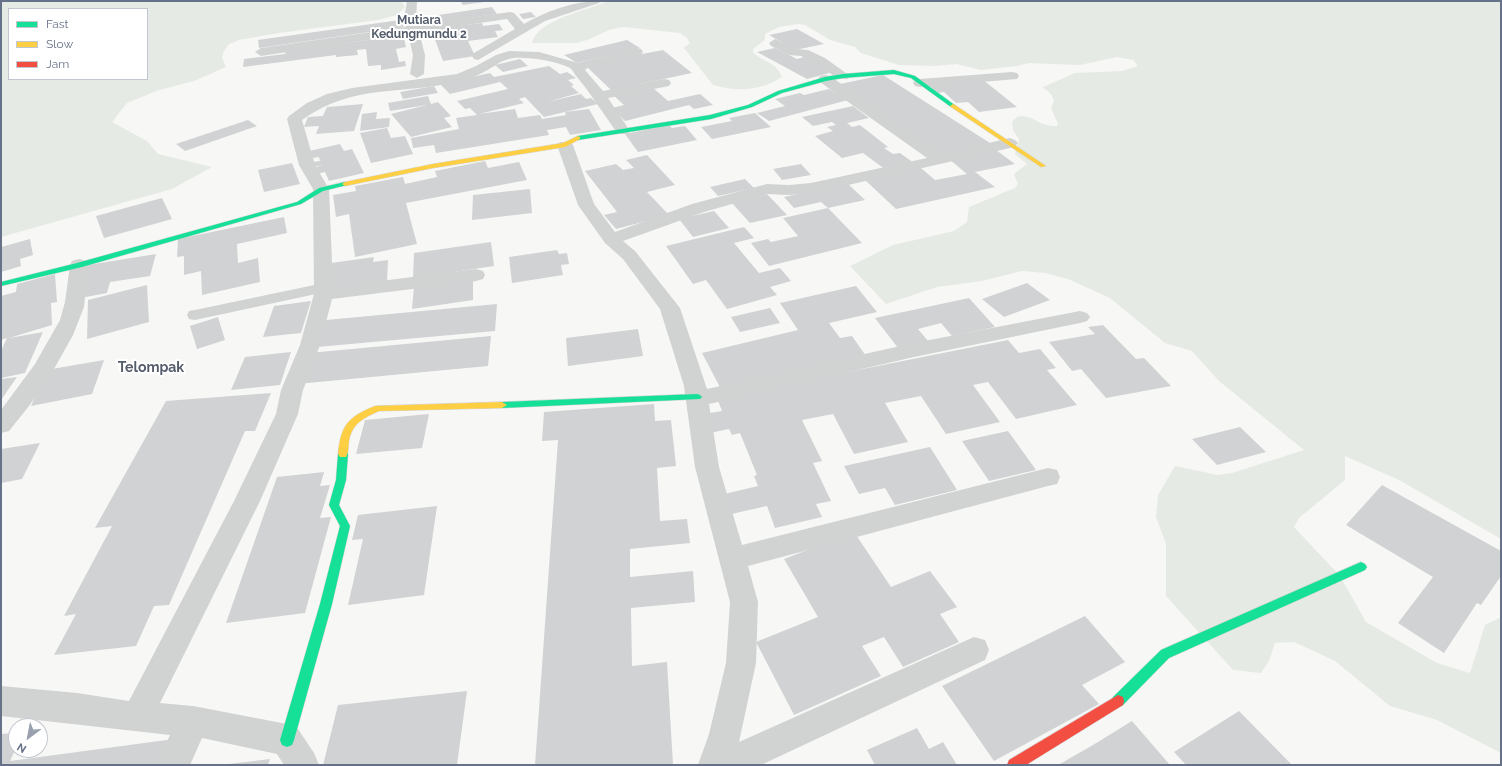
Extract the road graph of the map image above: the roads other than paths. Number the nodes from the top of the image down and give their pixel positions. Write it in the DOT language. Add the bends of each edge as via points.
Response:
graph roads {
  1 [pos="412,1"];
  2 [pos="586,2"];
  3 [pos="522,28"];
  4 [pos="414,29"];
  5 [pos="775,43"];
  6 [pos="261,52"];
  7 [pos="637,52"];
  8 [pos="468,61"];
  9 [pos="579,67"];
  10 [pos="439,69"];
  11 [pos="417,74"];
  12 [pos="843,76"];
  13 [pos="1012,76"];
  14 [pos="825,79"];
  15 [pos="664,83"];
  16 [pos="920,83"];
  17 [pos="356,90"];
  18 [pos="600,96"];
  19 [pos="623,131"];
  20 [pos="1010,143"];
  21 [pos="565,145"];
  22 [pos="939,159"];
  23 [pos="1043,166"];
  24 [pos="321,189"];
  25 [pos="611,239"];
  26 [pos="79,265"];
  27 [pos="476,275"];
  28 [pos="1,284"];
  29 [pos="324,291"];
  30 [pos="195,315"];
  31 [pos="1080,317"];
  32 [pos="697,398"];
  33 [pos="1,425"];
  34 [pos="1048,477"];
  35 [pos="732,559"];
  36 [pos="1361,567"];
  37 [pos="974,650"];
  38 [pos="1,702"];
  39 [pos="137,717"];
  40 [pos="193,721"];
  41 [pos="294,752"];
  42 [pos="173,765"];
  43 [pos="715,765"];
  44 [pos="725,765"];
  45 [pos="1014,765"];
  1 -- 4 [label="street" via="410,19"];
  2 -- 3 [label="street"];
  3 -- 4 [label="street" via="516,24 507,10"];
  3 -- 8 [label="street"];
  4 -- 6 [label="street"];
  4 -- 11 [label="street" via="418,55"];
  5 -- 12 [label="street" via="793,52 804,53"];
  7 -- 9 [label="street" via="586,63"];
  9 -- 17 [label="street" via="535,55 514,54 500,57 481,69 444,81"];
  9 -- 18 [label="street" via="578,70"];
  10 -- 11 [label="street"];
  11 -- 17 [label="street"];
  12 -- 14 [label="street"];
  12 -- 16 [label="street" via="894,72 913,77"];
  13 -- 16 [label="street"];
  14 -- 19 [label="street" via="711,117"];
  14 -- 22 [label="street"];
  15 -- 18 [label="street"];
  16 -- 20 [label="street"];
  17 -- 24 [label="street" via="316,103 294,119 304,154"];
  18 -- 19 [label="street"];
  19 -- 21 [label="street" via="579,137"];
  20 -- 22 [label="street"];
  20 -- 23 [label="street"];
  21 -- 24 [label="street" via="433,166"];
  21 -- 25 [label="street" via="586,205"];
  22 -- 25 [label="street" via="824,185 778,191 767,189 698,208"];
  24 -- 26 [label="street" via="299,203"];
  24 -- 29 [label="street"];
  25 -- 32 [label="street" via="629,255 670,308"];
  26 -- 28 [label="street"];
  26 -- 33 [label="street" via="74,309 61,339 20,402"];
  27 -- 29 [label="street"];
  29 -- 30 [label="lane"];
  29 -- 39 [label="street" via="310,345 292,390 287,414 247,501"];
  31 -- 32 [label="street" via="906,351"];
  32 -- 35 [label="street" via="707,467"];
  32 -- 41 [label="street" via="378,408 363,414 351,423 344,435 341,480 334,505 345,526"];
  34 -- 35 [label="street"];
  35 -- 43 [label="street" via="744,602 741,663 725,734"];
  36 -- 45 [label="street" via="1165,654 1118,702"];
  37 -- 44 [label="street"];
  38 -- 39 [label="street" via="77,708"];
  39 -- 40 [label="street"];
  40 -- 41 [label="street"];
  40 -- 42 [label="street"];
}
